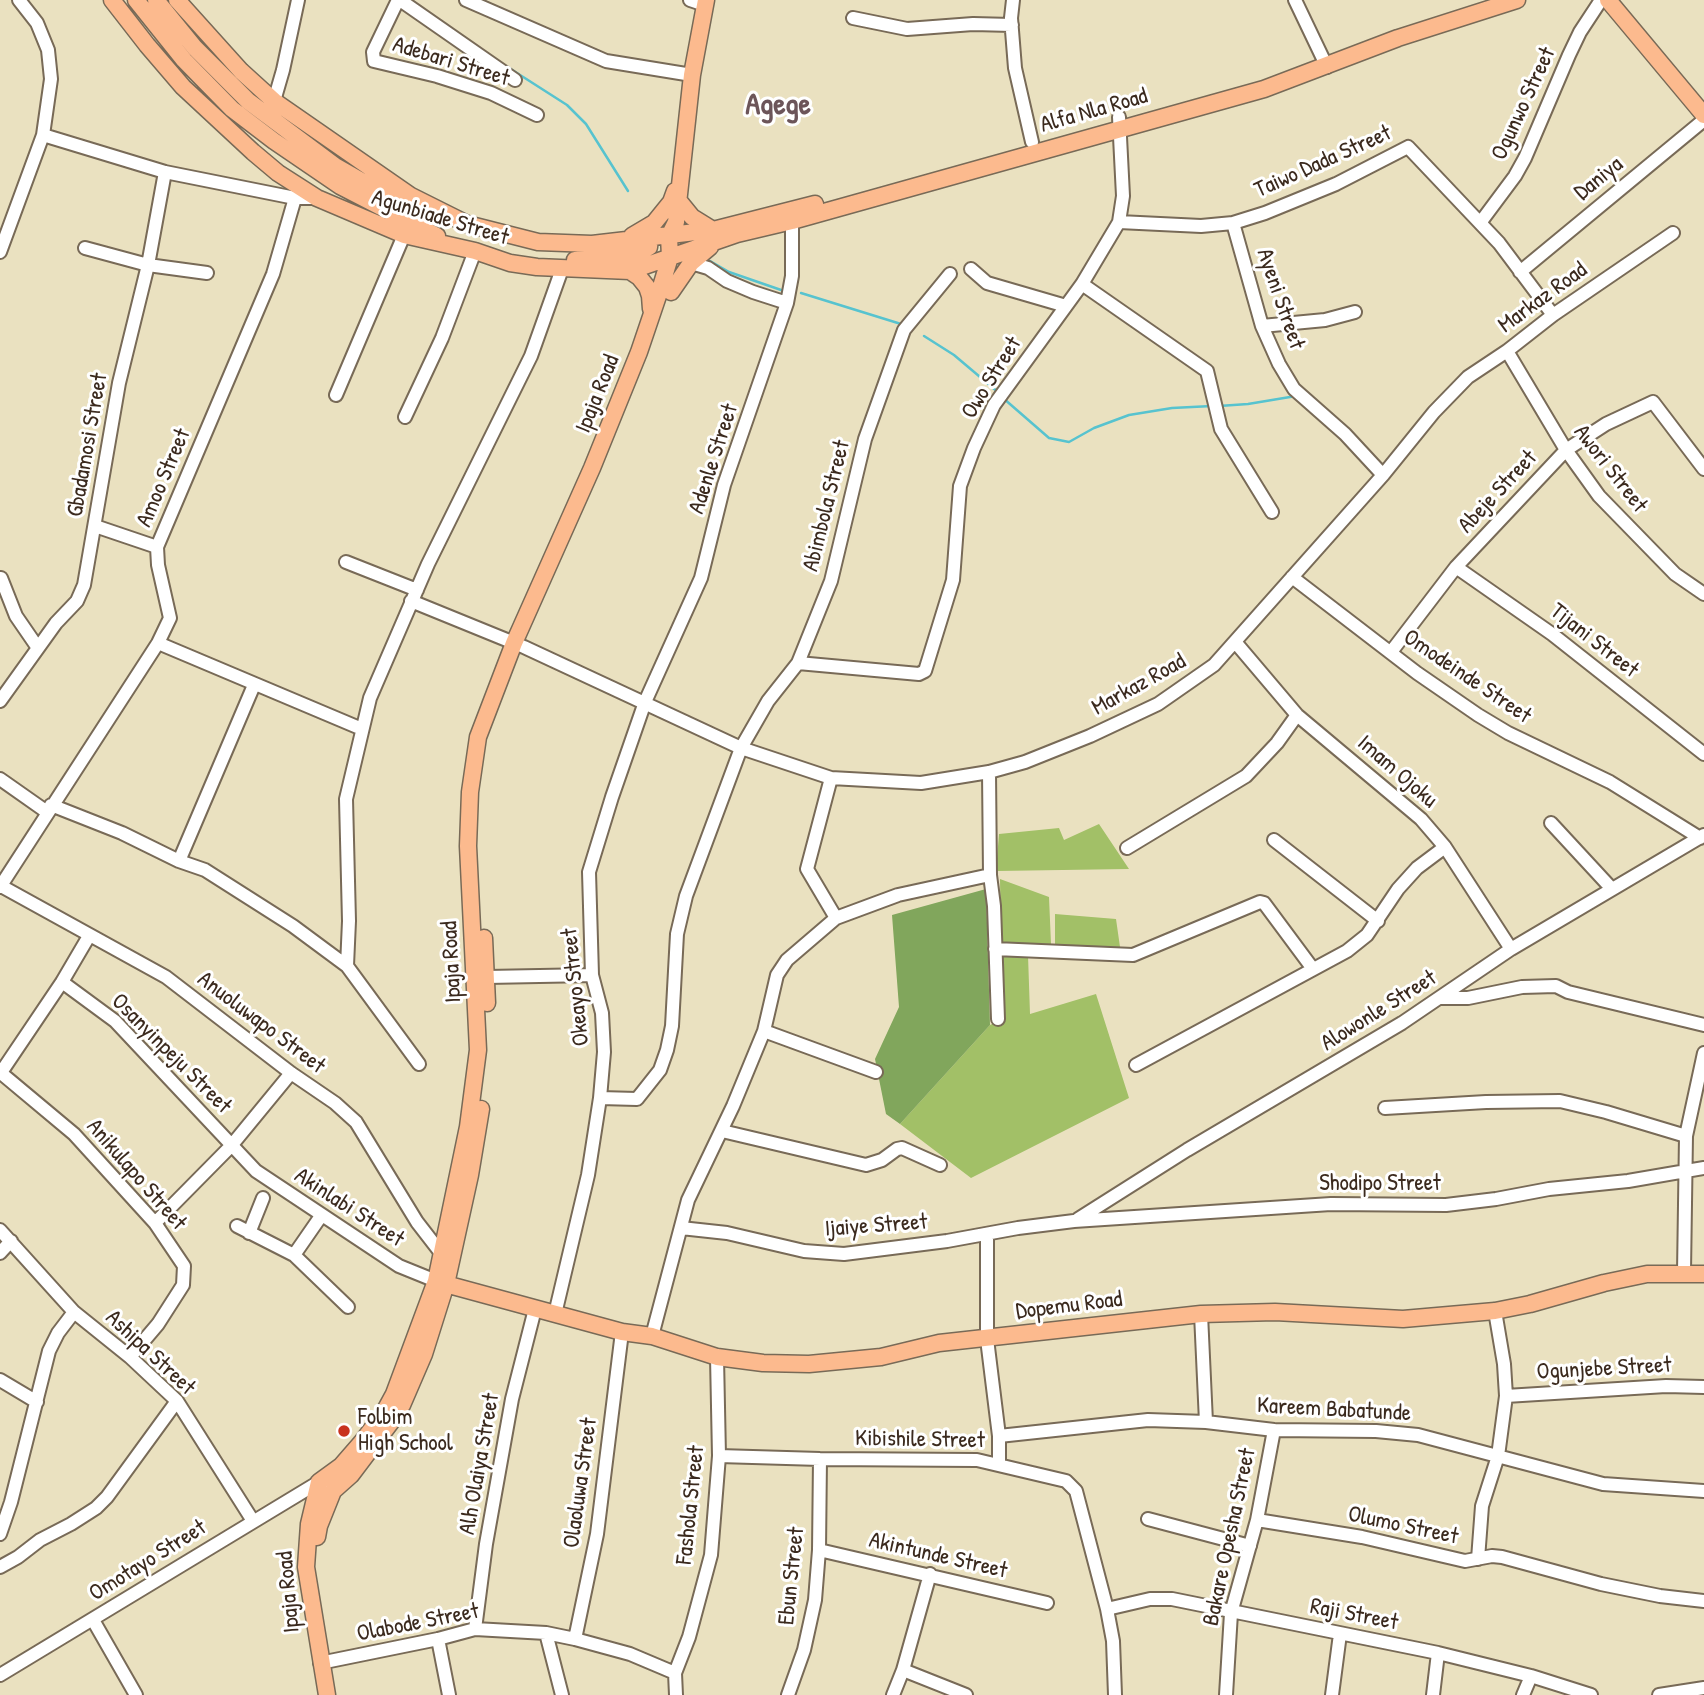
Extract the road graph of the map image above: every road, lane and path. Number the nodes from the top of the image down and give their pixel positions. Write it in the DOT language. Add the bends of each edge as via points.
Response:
graph roads {
  1 [pos="19,0"];
  2 [pos="113,0"];
  3 [pos="136,0"];
  4 [pos="156,0"];
  5 [pos="177,0"];
  6 [pos="298,0"];
  7 [pos="399,0"];
  8 [pos="466,0"];
  9 [pos="1013,0"];
  10 [pos="1294,0"];
  11 [pos="1483,0"];
  12 [pos="1517,0"];
  13 [pos="1601,0"];
  14 [pos="1608,0"];
  15 [pos="700,2"];
  16 [pos="853,19"];
  17 [pos="1012,25"];
  18 [pos="1326,62"];
  19 [pos="692,75"];
  20 [pos="516,80"];
  21 [pos="274,100"];
  22 [pos="537,116"];
  23 [pos="1704,118"];
  24 [pos="1120,122"];
  25 [pos="43,135"];
  26 [pos="1032,142"];
  27 [pos="165,172"];
  28 [pos="681,176"];
  29 [pos="295,198"];
  30 [pos="317,198"];
  31 [pos="679,201"];
  32 [pos="790,216"];
  33 [pos="1119,222"];
  34 [pos="1233,223"];
  35 [pos="1480,223"];
  36 [pos="467,224"];
  37 [pos="713,230"];
  38 [pos="675,231"];
  39 [pos="1673,233"];
  40 [pos="404,235"];
  41 [pos="650,238"];
  42 [pos="621,242"];
  43 [pos="85,248"];
  44 [pos="458,248"];
  45 [pos="474,251"];
  46 [pos="0,252"];
  47 [pos="680,258"];
  48 [pos="148,265"];
  49 [pos="562,269"];
  50 [pos="971,269"];
  51 [pos="630,271"];
  52 [pos="1520,272"];
  53 [pos="207,273"];
  54 [pos="950,274"];
  55 [pos="1082,284"];
  56 [pos="787,303"];
  57 [pos="1066,306"];
  58 [pos="1355,312"];
  59 [pos="1552,315"];
  60 [pos="1262,326"];
  61 [pos="648,327"];
  62 [pos="1507,351"];
  63 [pos="336,395"];
  64 [pos="405,417"];
  65 [pos="1566,450"];
  66 [pos="1704,469"];
  67 [pos="1383,475"];
  68 [pos="1272,512"];
  69 [pos="95,526"];
  70 [pos="157,547"];
  71 [pos="346,562"];
  72 [pos="1456,567"];
  73 [pos="1292,577"];
  74 [pos="1,578"];
  75 [pos="1704,594"];
  76 [pos="414,595"];
  77 [pos="158,643"];
  78 [pos="1236,643"];
  79 [pos="519,645"];
  80 [pos="38,648"];
  81 [pos="1391,652"];
  82 [pos="798,663"];
  83 [pos="254,685"];
  84 [pos="0,701"];
  85 [pos="645,702"];
  86 [pos="1297,715"];
  87 [pos="362,729"];
  88 [pos="741,748"];
  89 [pos="1704,754"];
  90 [pos="989,772"];
  91 [pos="831,778"];
  92 [pos="0,779"];
  93 [pos="473,792"];
  94 [pos="49,808"];
  95 [pos="1550,823"];
  96 [pos="1702,836"];
  97 [pos="1273,840"];
  98 [pos="1445,847"];
  99 [pos="1128,848"];
  100 [pos="179,861"];
  101 [pos="990,875"];
  102 [pos="0,887"];
  103 [pos="1612,888"];
  104 [pos="836,918"];
  105 [pos="1378,920"];
  106 [pos="89,936"];
  107 [pos="1511,948"];
  108 [pos="995,949"];
  109 [pos="346,966"];
  110 [pos="1313,969"];
  111 [pos="592,975"];
  112 [pos="487,977"];
  113 [pos="62,982"];
  114 [pos="1441,998"];
  115 [pos="998,1019"];
  116 [pos="1704,1024"];
  117 [pos="764,1031"];
  118 [pos="1704,1053"];
  119 [pos="419,1064"];
  120 [pos="1136,1065"];
  121 [pos="876,1072"];
  122 [pos="291,1073"];
  123 [pos="1,1074"];
  124 [pos="600,1098"];
  125 [pos="1385,1108"];
  126 [pos="722,1131"];
  127 [pos="1686,1136"];
  128 [pos="231,1146"];
  129 [pos="245,1161"];
  130 [pos="940,1165"];
  131 [pos="1704,1168"];
  132 [pos="1684,1171"];
  133 [pos="263,1198"];
  134 [pos="321,1216"];
  135 [pos="1074,1221"];
  136 [pos="155,1223"];
  137 [pos="237,1226"];
  138 [pos="681,1228"];
  139 [pos="0,1230"];
  140 [pos="249,1233"];
  141 [pos="987,1234"];
  142 [pos="11,1241"];
  143 [pos="0,1253"];
  144 [pos="294,1255"];
  145 [pos="447,1255"];
  146 [pos="1684,1272"];
  147 [pos="1704,1274"];
  148 [pos="441,1282"];
  149 [pos="348,1307"];
  150 [pos="535,1309"];
  151 [pos="1495,1311"];
  152 [pos="74,1312"];
  153 [pos="555,1314"];
  154 [pos="1201,1314"];
  155 [pos="622,1332"];
  156 [pos="652,1336"];
  157 [pos="988,1339"];
  158 [pos="717,1356"];
  159 [pos="130,1357"];
  160 [pos="0,1380"];
  161 [pos="1704,1387"];
  162 [pos="1506,1396"];
  163 [pos="177,1401"];
  164 [pos="37,1402"];
  165 [pos="1206,1422"];
  166 [pos="1274,1430"];
  167 [pos="999,1436"];
  168 [pos="719,1456"];
  169 [pos="1499,1456"];
  170 [pos="820,1459"];
  171 [pos="999,1464"];
  172 [pos="326,1487"];
  173 [pos="1704,1490"];
  174 [pos="6,1499"];
  175 [pos="1148,1519"];
  176 [pos="1257,1520"];
  177 [pos="253,1521"];
  178 [pos="0,1534"];
  179 [pos="1250,1546"];
  180 [pos="818,1550"];
  181 [pos="1478,1559"];
  182 [pos="0,1567"];
  183 [pos="930,1574"];
  184 [pos="1704,1601"];
  185 [pos="1047,1604"];
  186 [pos="1107,1609"];
  187 [pos="1231,1613"];
  188 [pos="93,1620"];
  189 [pos="475,1629"];
  190 [pos="546,1633"];
  191 [pos="1340,1634"];
  192 [pos="438,1639"];
  193 [pos="575,1639"];
  194 [pos="1438,1653"];
  195 [pos="325,1662"];
  196 [pos="903,1671"];
  197 [pos="675,1673"];
  198 [pos="0,1675"];
  199 [pos="1531,1676"];
  200 [pos="1704,1688"];
  201 [pos="136,1695"];
  202 [pos="327,1695"];
  203 [pos="337,1695"];
  204 [pos="449,1695"];
  205 [pos="562,1695"];
  206 [pos="676,1695"];
  207 [pos="788,1695"];
  208 [pos="893,1695"];
  209 [pos="966,1695"];
  210 [pos="1115,1695"];
  211 [pos="1226,1695"];
  212 [pos="1332,1695"];
  213 [pos="1433,1695"];
  214 [pos="1523,1695"];
  215 [pos="1591,1695"];
  216 [pos="1659,1695"];
  1 -- 25 [label="street" via="37,23 48,50 51,79"];
  2 -- 30 [label="main road, Agunbiade Street" via="183,87 278,173"];
  3 -- 44 [label="main road" via="232,109 340,186"];
  4 -- 36 [label="main road" via="221,76 289,134 377,190 419,210"];
  5 -- 21 [label="main road, Agunbiade Street"];
  6 -- 21 [label="street"];
  7 -- 20 [label="street"];
  7 -- 22 [label="street, Adebari Street" via="373,52 374,61 491,93"];
  8 -- 19 [label="street" via="606,61"];
  9 -- 17 [label="street"];
  10 -- 18 [label="street"];
  11 -- 18 [label="main road, Alfa Nla Road" via="1399,27"];
  12 -- 18 [label="main road, Alfa Nla Road"];
  13 -- 35 [label="street, Ogunwo Street" via="1580,32 1525,158"];
  14 -- 23 [label="main road"];
  15 -- 19 [label="main road, Ipaja Road"];
  16 -- 17 [label="street" via="907,29"];
  17 -- 26 [label="street" via="1015,68"];
  18 -- 24 [label="main road, Alfa Nla Road"];
  19 -- 28 [label="main road, Ipaja Road"];
  21 -- 36 [label="main road, Agunbiade Street" via="411,196"];
  23 -- 52 [label="street, Daniya"];
  24 -- 26 [label="main road, Alfa Nla Road"];
  24 -- 32 [label="main road, Alfa Nla Road"];
  24 -- 33 [label="street, Owo Street"];
  25 -- 27 [label="street"];
  25 -- 46 [label="street"];
  26 -- 32 [label="main road, Alfa Nla Road"];
  27 -- 29 [label="street"];
  27 -- 48 [label="street, Gbadamosi Street"];
  28 -- 31 [label="main road, Ipaja Road"];
  28 -- 42 [label="main road" via="671,202 654,223"];
  29 -- 30 [label="street"];
  29 -- 70 [label="street, Amoo Street" via="273,274"];
  30 -- 40 [label="main road, Agunbiade Street"];
  31 -- 37 [label="main road" via="692,217"];
  31 -- 38 [label="main road, Ipaja Road"];
  32 -- 37 [label="main road, Alfa Nla Road"];
  32 -- 47 [label="main road, Alfa Nla Road"];
  32 -- 56 [label="street, Adenle Street" via="792,276"];
  33 -- 34 [label="street, Taiwo Dada Street"];
  33 -- 55 [label="street, Owo Street"];
  34 -- 35 [label="street, Taiwo Dada Street" via="1336,184 1406,146"];
  34 -- 60 [label="street, Ayeni Street"];
  35 -- 52 [label="street, Taiwo Dada Street"];
  36 -- 42 [label="main road, Agunbiade Street" via="561,245"];
  37 -- 38 [label="main road, Alfa Nla Road"];
  38 -- 41 [label="main road, Agunbiade Street"];
  38 -- 47 [label="main road, Ipaja Road"];
  39 -- 59 [label="street, Markaz Road"];
  40 -- 44 [label="main road, Agunbiade Street"];
  40 -- 63 [label="street"];
  41 -- 42 [label="main road, Agunbiade Street"];
  41 -- 45 [label="main road" via="649,247 624,257 576,260"];
  43 -- 48 [label="street"];
  44 -- 45 [label="main road, Agunbiade Street"];
  45 -- 49 [label="main road, Agunbiade Street" via="510,263"];
  45 -- 64 [label="street" via="442,338"];
  47 -- 51 [label="main road, Agunbiade Street"];
  47 -- 56 [label="street"];
  47 -- 61 [label="main road, Ipaja Road"];
  47 -- 79 [label="main road, Ipaja Road" via="605,459"];
  48 -- 53 [label="street"];
  48 -- 69 [label="street, Gbadamosi Street" via="119,383"];
  49 -- 51 [label="main road, Agunbiade Street"];
  49 -- 76 [label="street" via="531,356"];
  50 -- 57 [label="street" via="988,283"];
  51 -- 61 [label="main road" via="650,296"];
  52 -- 59 [label="street, Taiwo Dada Street"];
  54 -- 82 [label="street, Abimbola Street" via="904,330 864,439 831,581"];
  55 -- 57 [label="street, Owo Street"];
  55 -- 68 [label="street" via="1207,370 1221,429"];
  56 -- 85 [label="street, Adenle Street" via="724,485 701,578"];
  57 -- 82 [label="street, Owo Street" via="994,405 960,486 953,580 925,671"];
  58 -- 60 [label="street"];
  59 -- 62 [label="street, Markaz Road"];
  60 -- 67 [label="street, Ayeni Street" via="1294,388"];
  61 -- 79 [label="main road, Ipaja Road"];
  62 -- 65 [label="street, Awori Street"];
  62 -- 67 [label="street, Markaz Road" via="1450,394"];
  65 -- 66 [label="street, Abeje Street" via="1605,424 1653,402"];
  65 -- 72 [label="street, Abeje Street"];
  65 -- 75 [label="street, Awori Street" via="1635,535 1675,574"];
  67 -- 73 [label="street, Markaz Road"];
  69 -- 70 [label="street"];
  69 -- 80 [label="street, Gbadamosi Street" via="77,601"];
  70 -- 77 [label="street, Amoo Street" via="170,618"];
  71 -- 76 [label="street, Markaz Road"];
  72 -- 81 [label="street, Abeje Street"];
  72 -- 89 [label="street, Tijani Street" via="1552,634"];
  73 -- 78 [label="street, Markaz Road"];
  73 -- 81 [label="street, Omodeinde Street"];
  74 -- 80 [label="street" via="16,617"];
  76 -- 79 [label="street, Markaz Road"];
  76 -- 87 [label="street" via="370,698"];
  77 -- 83 [label="street"];
  77 -- 94 [label="street, Amoo Street"];
  78 -- 86 [label="street, Imam Ojoku"];
  78 -- 90 [label="street, Markaz Road" via="1214,665 1158,704 1090,736"];
  79 -- 85 [label="street, Markaz Road"];
  79 -- 93 [label="main road, Ipaja Road" via="478,737"];
  80 -- 84 [label="street, Gbadamosi Street"];
  81 -- 96 [label="street, Omodeinde Street" via="1508,733 1610,782"];
  82 -- 88 [label="street, Abimbola Street"];
  83 -- 87 [label="street"];
  83 -- 100 [label="street"];
  85 -- 88 [label="street, Markaz Road"];
  85 -- 111 [label="street, Okeayo Street" via="590,872"];
  86 -- 98 [label="street, Imam Ojoku" via="1400,800"];
  86 -- 99 [label="street" via="1246,776"];
  87 -- 109 [label="street" via="346,799"];
  88 -- 91 [label="street, Markaz Road"];
  88 -- 124 [label="street, Abimbola Street" via="686,897 677,934 672,1027 660,1070 637,1099"];
  90 -- 91 [label="street, Markaz Road" via="921,783"];
  90 -- 101 [label="street"];
  91 -- 104 [label="street" via="807,869"];
  92 -- 94 [label="street"];
  93 -- 112 [label="main road, Ipaja Road"];
  93 -- 145 [label="main road, Ipaja Road" via="468,846 478,1050"];
  94 -- 100 [label="street" via="122,833"];
  94 -- 102 [label="street, Amoo Street"];
  95 -- 103 [label="street"];
  96 -- 103 [label="street, Alowonle Street"];
  97 -- 105 [label="street"];
  98 -- 105 [label="street" via="1417,867"];
  98 -- 107 [label="street, Imam Ojoku"];
  100 -- 109 [label="street" via="205,870"];
  101 -- 104 [label="street" via="898,895"];
  101 -- 108 [label="street"];
  102 -- 106 [label="street, Anuoluwapo Street"];
  103 -- 107 [label="street, Alowonle Street"];
  104 -- 117 [label="street" via="787,960 777,975"];
  105 -- 110 [label="street" via="1347,951"];
  106 -- 113 [label="street"];
  106 -- 122 [label="street, Anuoluwapo Street" via="166,977"];
  107 -- 114 [label="street, Alowonle Street"];
  108 -- 110 [label="street" via="1133,955 1260,902"];
  108 -- 115 [label="street"];
  109 -- 119 [label="street"];
  110 -- 120 [label="street"];
  111 -- 112 [label="street"];
  111 -- 124 [label="street, Okeayo Street" via="602,1013"];
  112 -- 145 [label="main road, Ipaja Road" via="488,1050 479,1129"];
  113 -- 123 [label="street"];
  113 -- 128 [label="street, Osanyinpeju Street" via="115,1021"];
  114 -- 116 [label="street" via="1468,998 1522,986 1556,986"];
  114 -- 135 [label="street, Alowonle Street"];
  117 -- 121 [label="street"];
  117 -- 126 [label="street"];
  118 -- 127 [label="street"];
  122 -- 128 [label="street"];
  122 -- 145 [label="street, Anuoluwapo Street" via="356,1122 417,1222"];
  123 -- 136 [label="street, Anikulapo Street" via="74,1134"];
  124 -- 153 [label="street, Okeayo Street" via="588,1175"];
  125 -- 127 [label="street" via="1560,1101"];
  126 -- 130 [label="street" via="866,1165 902,1148"];
  126 -- 138 [label="street" via="688,1200"];
  127 -- 132 [label="street"];
  128 -- 129 [label="street, Osanyinpeju Street"];
  128 -- 136 [label="street"];
  129 -- 134 [label="street, Akinlabi Street"];
  131 -- 132 [label="street, Shodipo Street"];
  132 -- 135 [label="street, Shodipo Street" via="1446,1205 1331,1204"];
  132 -- 146 [label="street"];
  133 -- 140 [label="street"];
  134 -- 144 [label="street"];
  134 -- 148 [label="street, Akinlabi Street" via="400,1266"];
  135 -- 141 [label="street, Ijaiye Street"];
  136 -- 159 [label="street, Anikulapo Street" via="184,1266 185,1276 158,1324"];
  137 -- 140 [label="street"];
  138 -- 141 [label="street, Ijaiye Street" via="844,1254"];
  138 -- 156 [label="street"];
  139 -- 142 [label="street, Ashipa Street"];
  140 -- 144 [label="street"];
  141 -- 157 [label="street"];
  142 -- 143 [label="street"];
  142 -- 152 [label="street, Ashipa Street"];
  144 -- 149 [label="street"];
  145 -- 148 [label="main road, Ipaja Road"];
  146 -- 147 [label="main road, Dopemu Road"];
  146 -- 151 [label="main road, Dopemu Road" via="1647,1274"];
  148 -- 150 [label="main road, Dopemu Road"];
  148 -- 172 [label="main road, Ipaja Road" via="382,1416"];
  150 -- 153 [label="main road, Dopemu Road"];
  150 -- 189 [label="street, Alh Olaiya Street" via="512,1399"];
  151 -- 154 [label="main road, Dopemu Road" via="1403,1320 1275,1312"];
  151 -- 162 [label="street"];
  152 -- 159 [label="street, Ashipa Street"];
  152 -- 164 [label="street" via="49,1352"];
  153 -- 155 [label="main road, Dopemu Road"];
  154 -- 157 [label="main road, Dopemu Road"];
  154 -- 165 [label="street"];
  155 -- 156 [label="main road, Dopemu Road"];
  155 -- 193 [label="street, Olaoluwa Street" via="597,1534"];
  156 -- 158 [label="main road, Dopemu Road"];
  157 -- 158 [label="main road, Dopemu Road" via="809,1364"];
  157 -- 167 [label="street"];
  158 -- 168 [label="street, Fashola Street"];
  159 -- 163 [label="street, Ashipa Street"];
  160 -- 164 [label="street"];
  161 -- 162 [label="street, Ogunjebe Street"];
  162 -- 169 [label="street"];
  163 -- 177 [label="street, Ashipa Street"];
  163 -- 182 [label="street" via="96,1508"];
  164 -- 174 [label="street"];
  165 -- 166 [label="street, Kareem Babatunde"];
  165 -- 167 [label="street, Kareem Babatunde" via="1148,1420"];
  166 -- 169 [label="street, Kareem Babatunde" via="1408,1433"];
  166 -- 176 [label="street, Bakare Opesha Street"];
  167 -- 171 [label="street"];
  168 -- 170 [label="street, Kibishile Street"];
  168 -- 197 [label="street, Fashola Street" via="710,1555"];
  169 -- 173 [label="street, Kareem Babatunde" via="1603,1484"];
  169 -- 181 [label="street" via="1482,1506"];
  170 -- 171 [label="street, Kibishile Street"];
  170 -- 180 [label="street, Ebun Street"];
  171 -- 186 [label="street, Kibishile Street" via="1072,1485"];
  172 -- 177 [label="street, Omotayo Street"];
  172 -- 195 [label="main road, Ipaja Road" via="309,1524 306,1555 307,1584"];
  174 -- 178 [label="street"];
  175 -- 179 [label="street"];
  176 -- 179 [label="street, Bakare Opesha Street"];
  176 -- 181 [label="street, Olumo Street" via="1362,1537 1465,1561"];
  177 -- 188 [label="street, Omotayo Street"];
  179 -- 187 [label="street, Bakare Opesha Street"];
  180 -- 183 [label="street, Akintunde Street"];
  180 -- 207 [label="street, Ebun Street" via="815,1600"];
  181 -- 184 [label="street, Olumo Street" via="1503,1557 1601,1584"];
  183 -- 185 [label="street, Akintunde Street"];
  183 -- 196 [label="street"];
  186 -- 187 [label="street, Raji Street" via="1172,1599"];
  186 -- 210 [label="street"];
  187 -- 191 [label="street, Raji Street"];
  187 -- 211 [label="street, Bakare Opesha Street"];
  188 -- 198 [label="street, Omotayo Street"];
  188 -- 201 [label="street"];
  189 -- 190 [label="street, Olabode Street"];
  189 -- 192 [label="street, Olabode Street"];
  190 -- 193 [label="street, Olabode Street"];
  190 -- 205 [label="street"];
  191 -- 194 [label="street, Raji Street"];
  191 -- 212 [label="street"];
  192 -- 195 [label="street, Olabode Street"];
  192 -- 204 [label="street"];
  193 -- 197 [label="street, Olabode Street" via="630,1654"];
  194 -- 199 [label="street, Raji Street"];
  194 -- 213 [label="street"];
  195 -- 202 [label="main road, Ipaja Road"];
  195 -- 203 [label="main road, Ipaja Road"];
  196 -- 208 [label="street"];
  196 -- 209 [label="street"];
  197 -- 206 [label="street, Fashola Street"];
  199 -- 214 [label="street"];
  199 -- 215 [label="street, Raji Street"];
  200 -- 216 [label="street"];
}
